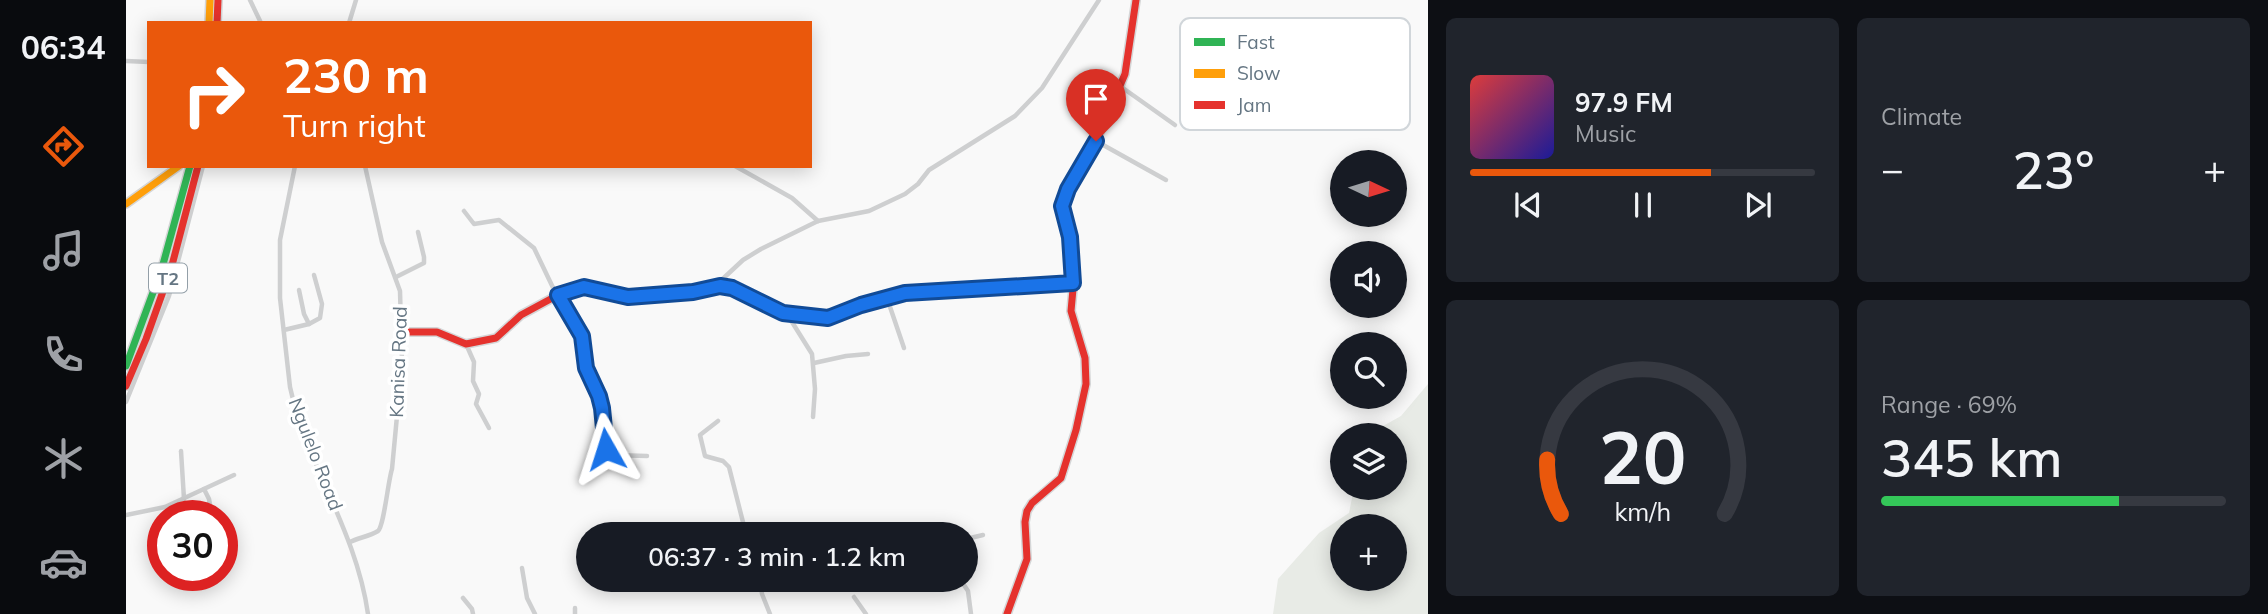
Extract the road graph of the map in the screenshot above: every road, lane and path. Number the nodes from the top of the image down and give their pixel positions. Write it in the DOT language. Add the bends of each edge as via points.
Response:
graph roads {
  1 [pos="210,0"];
  2 [pos="218,0"];
  3 [pos="250,0"];
  4 [pos="356,0"];
  5 [pos="1098,0"];
  6 [pos="1136,0"];
  7 [pos="209,21"];
  8 [pos="218,21"];
  9 [pos="260,21"];
  10 [pos="350,21"];
  11 [pos="126,61"];
  12 [pos="147,62"];
  13 [pos="1120,86"];
  14 [pos="1175,125"];
  15 [pos="1096,141"];
  16 [pos="176,168"];
  17 [pos="189,168"];
  18 [pos="197,168"];
  19 [pos="202,168"];
  20 [pos="295,168"];
  21 [pos="365,168"];
  22 [pos="739,168"];
  23 [pos="1166,180"];
  24 [pos="126,204"];
  25 [pos="464,211"];
  26 [pos="818,221"];
  27 [pos="418,232"];
  28 [pos="314,275"];
  29 [pos="397,278"];
  30 [pos="1073,283"];
  31 [pos="714,287"];
  32 [pos="299,290"];
  33 [pos="557,296"];
  34 [pos="886,298"];
  35 [pos="787,314"];
  36 [pos="309,324"];
  37 [pos="284,330"];
  38 [pos="403,332"];
  39 [pos="466,344"];
  40 [pos="904,348"];
  41 [pos="868,354"];
  42 [pos="814,363"];
  43 [pos="126,366"];
  44 [pos="126,387"];
  45 [pos="126,402"];
  46 [pos="813,417"];
  47 [pos="719,421"];
  48 [pos="489,428"];
  49 [pos="181,451"];
  50 [pos="647,456"];
  51 [pos="234,475"];
  52 [pos="204,489"];
  53 [pos="184,499"];
  54 [pos="208,500"];
  55 [pos="126,516"];
  56 [pos="744,522"];
  57 [pos="983,535"];
  58 [pos="978,536"];
  59 [pos="350,542"];
  60 [pos="522,568"];
  61 [pos="762,592"];
  62 [pos="968,592"];
  63 [pos="854,597"];
  64 [pos="463,598"];
  65 [pos="368,614"];
  66 [pos="473,614"];
  67 [pos="535,614"];
  68 [pos="770,614"];
  69 [pos="866,614"];
  70 [pos="971,614"];
  71 [pos="1007,614"];
  1 -- 7 [label="main road"];
  2 -- 8 [label="main road"];
  3 -- 9 [label="street"];
  4 -- 10 [label="street"];
  5 -- 26 [label="street" via="1042,88 1015,116 934,166 918,184 884,205"];
  6 -- 13 [label="main road" via="1128,63"];
  11 -- 12 [label="street"];
  13 -- 14 [label="street"];
  13 -- 15 [label="main road"];
  15 -- 23 [label="street"];
  15 -- 30 [label="main road" via="1062,206 1070,237"];
  16 -- 24 [label="main road"];
  17 -- 43 [label="main road, T2" via="164,268"];
  18 -- 44 [label="main road, T2" via="171,269"];
  19 -- 45 [label="street" via="169,296"];
  20 -- 37 [label="street, Ngulelo Road" via="280,240"];
  21 -- 29 [label="street, Kanisa Road" via="382,242"];
  22 -- 26 [label="street" via="792,198"];
  25 -- 33 [label="street" via="474,223 499,220 532,246"];
  26 -- 31 [label="street" via="743,260"];
  27 -- 29 [label="street" via="424,263"];
  28 -- 36 [label="street" via="322,309 318,320"];
  29 -- 38 [label="street, Kanisa Road"];
  30 -- 34 [label="main road" via="909,292"];
  30 -- 71 [label="main road" via="1071,311 1085,358 1085,395 1061,478 1028,507 1027,559"];
  31 -- 33 [label="main road" via="628,297 584,287"];
  31 -- 35 [label="main road" via="732,288"];
  32 -- 36 [label="street"];
  33 -- 39 [label="main road" via="519,317 500,336"];
  33 -- 50 [label="street" via="582,336 586,368 602,408 608,453"];
  34 -- 35 [label="main road" via="828,318"];
  34 -- 40 [label="street"];
  35 -- 42 [label="street"];
  36 -- 37 [label="street"];
  37 -- 59 [label="street, Ngulelo Road" via="293,401"];
  38 -- 39 [label="main road" via="438,332"];
  38 -- 59 [label="street, Kanisa Road" via="392,466 382,524 378,531"];
  39 -- 48 [label="street" via="474,362 476,404"];
  41 -- 42 [label="street"];
  42 -- 46 [label="street"];
  47 -- 56 [label="street" via="700,435 703,452 729,467"];
  49 -- 53 [label="street"];
  51 -- 52 [label="street"];
  52 -- 53 [label="street"];
  52 -- 54 [label="street"];
  53 -- 55 [label="street"];
  57 -- 58 [label="street"];
  59 -- 65 [label="street, Ngulelo Road"];
  60 -- 67 [label="street"];
  61 -- 68 [label="street"];
  62 -- 70 [label="street"];
  63 -- 69 [label="street"];
  64 -- 66 [label="street"];
}
